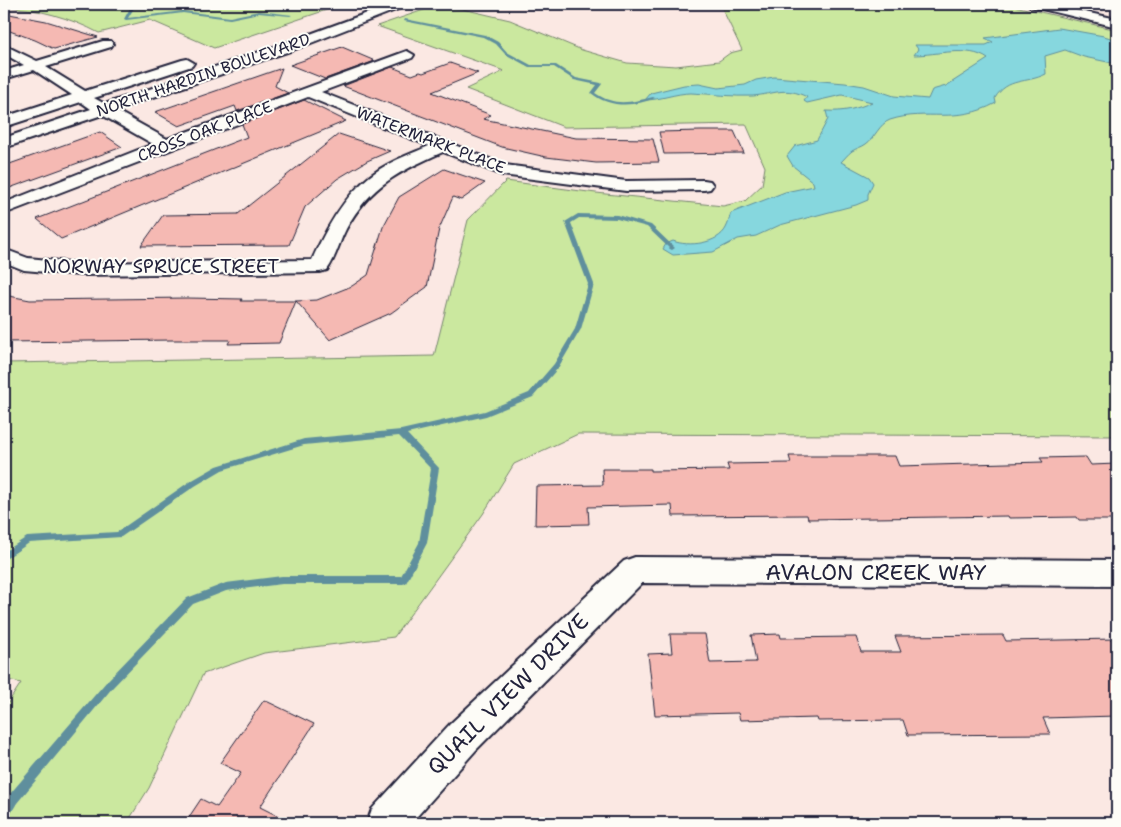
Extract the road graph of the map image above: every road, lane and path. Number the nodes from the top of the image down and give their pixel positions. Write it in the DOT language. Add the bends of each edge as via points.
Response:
graph roads {
  1 [pos="402,4"];
  2 [pos="1034,4"];
  3 [pos="1068,4"];
  4 [pos="1115,19"];
  5 [pos="107,44"];
  6 [pos="4,49"];
  7 [pos="408,55"];
  8 [pos="196,60"];
  9 [pos="36,66"];
  10 [pos="4,75"];
  11 [pos="309,92"];
  12 [pos="83,97"];
  13 [pos="102,110"];
  14 [pos="4,122"];
  15 [pos="4,143"];
  16 [pos="166,145"];
  17 [pos="442,146"];
  18 [pos="704,184"];
  19 [pos="4,209"];
  20 [pos="4,255"];
  21 [pos="635,570"];
  22 [pos="1117,574"];
  23 [pos="386,823"];
  1 -- 13 [label="street, NORTH HARDIN BOULEVARD" via="288,47"];
  2 -- 4 [label="street"];
  3 -- 4 [label="street"];
  5 -- 9 [label="street"];
  6 -- 9 [label="street"];
  7 -- 11 [label="street, CROSS OAK PLACE"];
  8 -- 12 [label="street, NORTH HARDIN BOULEVARD"];
  9 -- 10 [label="street"];
  9 -- 12 [label="street"];
  11 -- 16 [label="street, CROSS OAK PLACE"];
  11 -- 17 [label="street, WATERMARK PLACE"];
  12 -- 13 [label="street"];
  12 -- 14 [label="street, NORTH HARDIN BOULEVARD"];
  13 -- 15 [label="street, NORTH HARDIN BOULEVARD"];
  13 -- 16 [label="street"];
  16 -- 19 [label="street, CROSS OAK PLACE"];
  17 -- 18 [label="street, WATERMARK PLACE" via="502,170 554,178 626,186"];
  17 -- 20 [label="street, NORWAY SPRUCE STREET" via="380,176 350,206 330,239 320,266 80,269 24,264"];
  21 -- 22 [label="street, AVALON CREEK WAY"];
  21 -- 23 [label="street, QUAIL VIEW DRIVE" via="449,750"];
}
